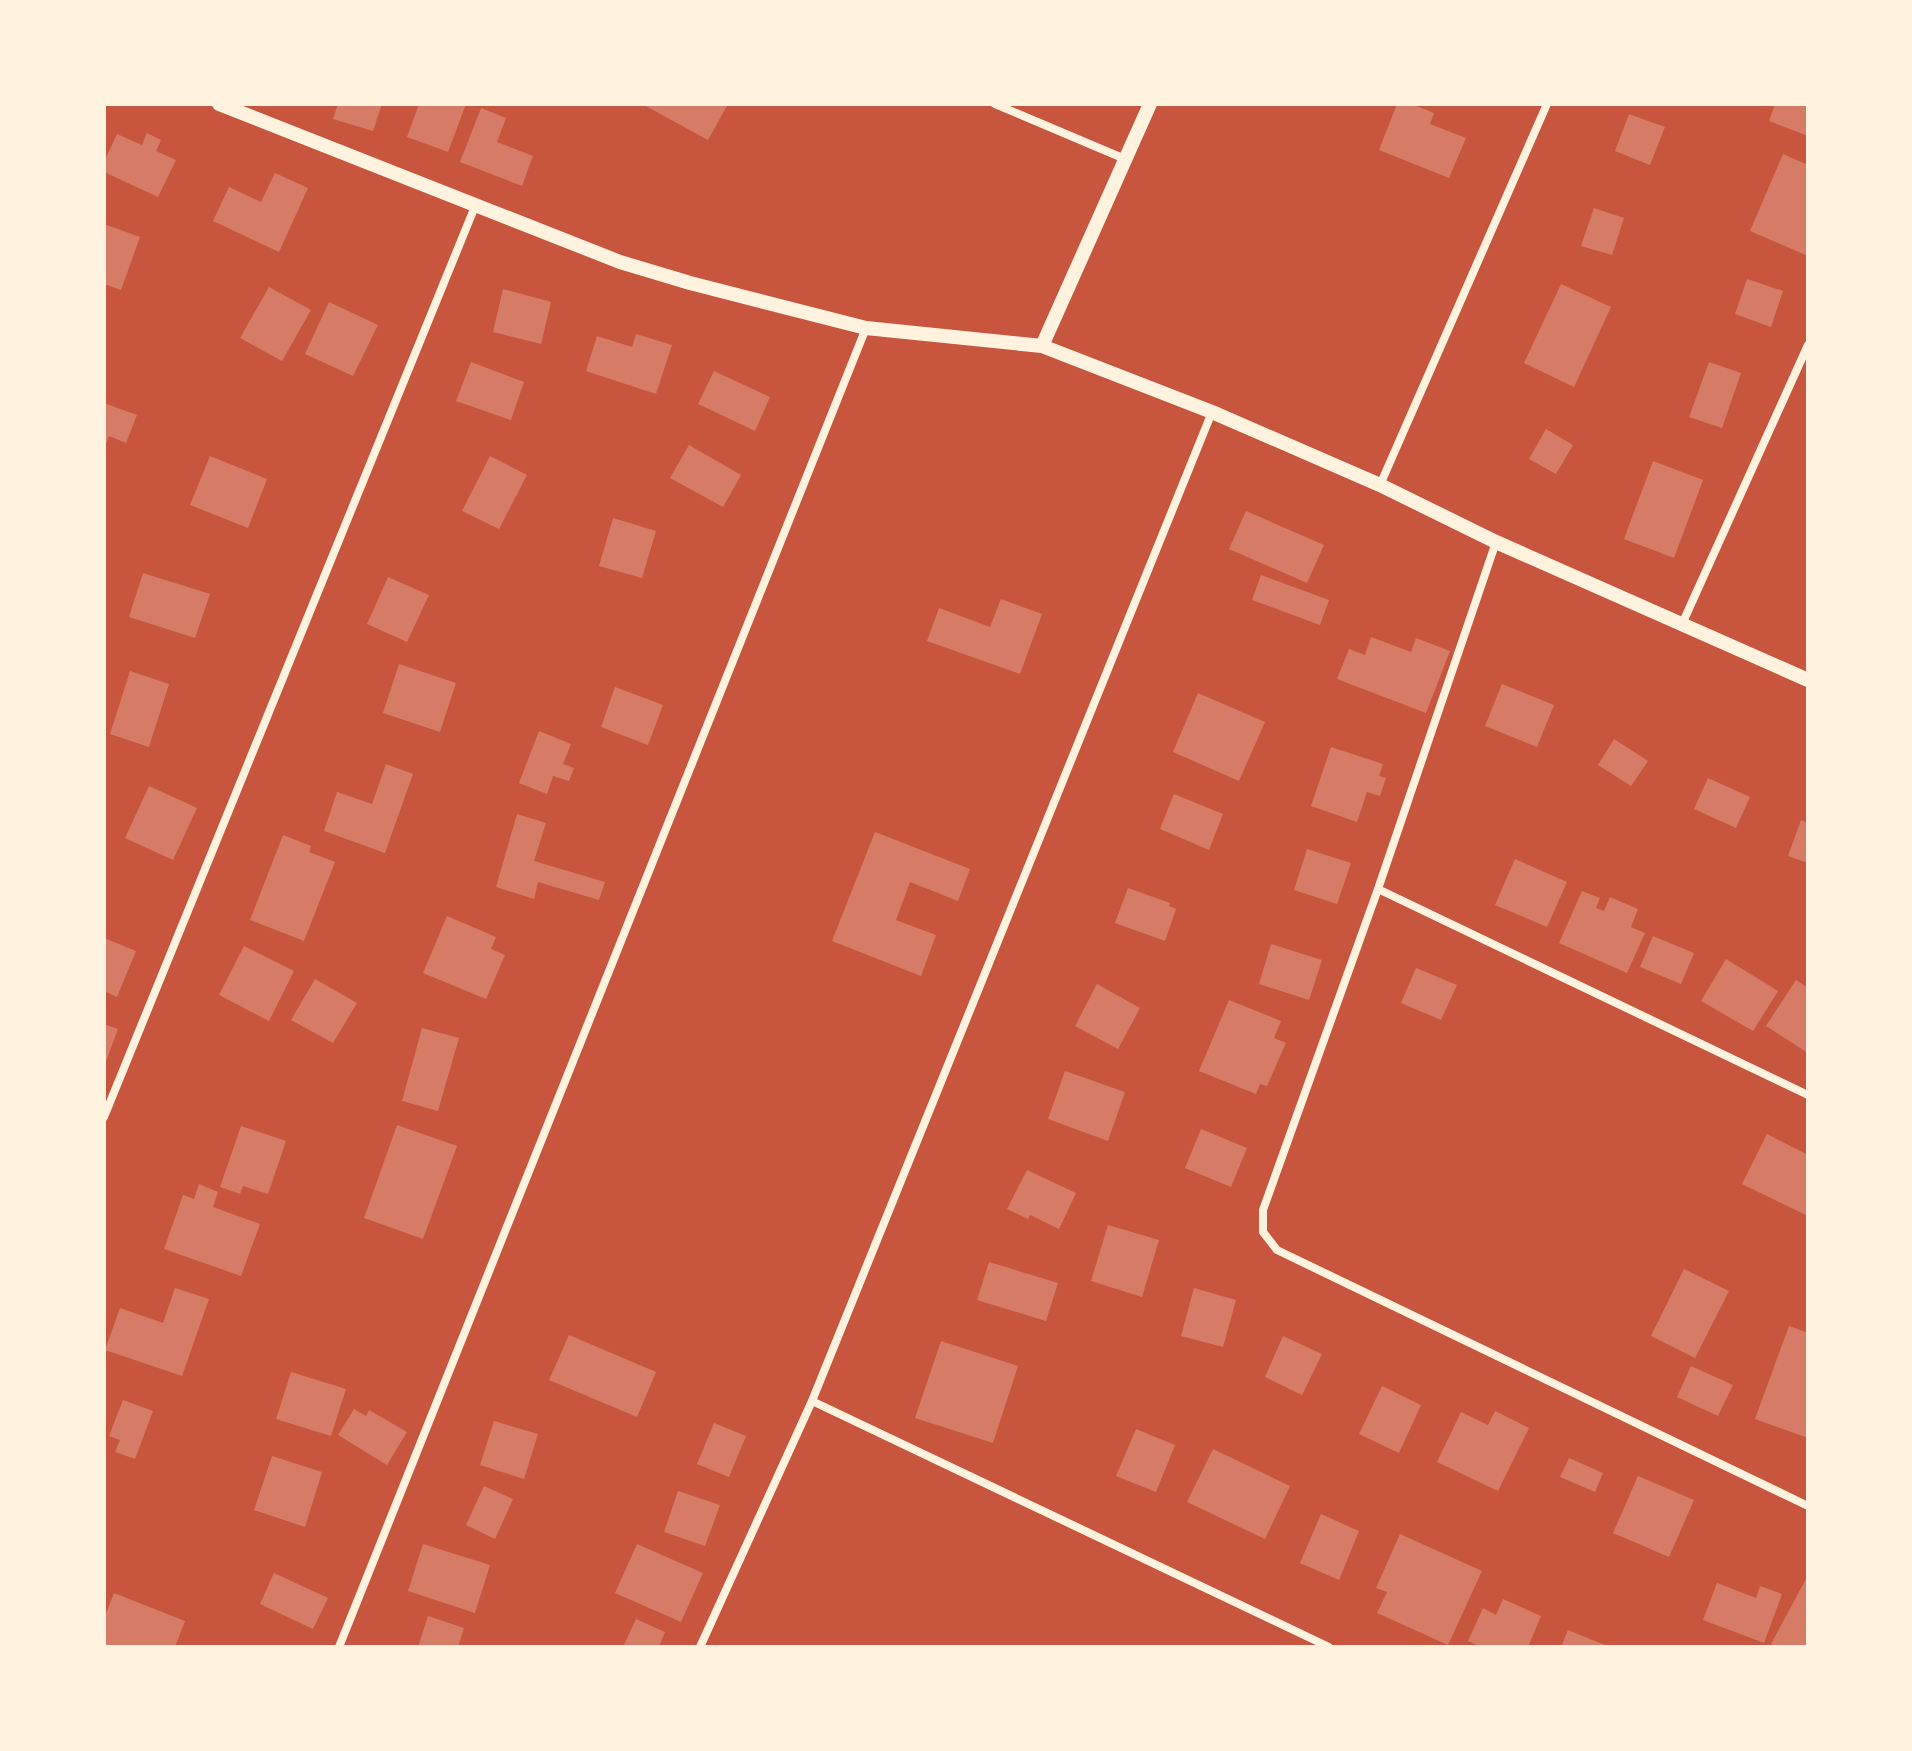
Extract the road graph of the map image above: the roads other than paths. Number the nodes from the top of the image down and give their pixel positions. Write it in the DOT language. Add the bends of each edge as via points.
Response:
graph roads {
  1 [pos="219,104"];
  2 [pos="995,104"];
  3 [pos="1150,104"];
  4 [pos="1547,104"];
  5 [pos="1125,159"];
  6 [pos="476,204"];
  7 [pos="866,328"];
  8 [pos="1808,345"];
  9 [pos="1042,346"];
  10 [pos="1212,412"];
  11 [pos="1380,485"];
  12 [pos="1496,542"];
  13 [pos="1683,622"];
  14 [pos="1808,680"];
  15 [pos="1378,889"];
  16 [pos="1808,1095"];
  17 [pos="104,1117"];
  18 [pos="812,1401"];
  19 [pos="1808,1506"];
  20 [pos="339,1647"];
  21 [pos="700,1647"];
  22 [pos="1329,1647"];
  1 -- 6 [label="street"];
  2 -- 5 [label="street"];
  3 -- 5 [label="street"];
  4 -- 11 [label="street"];
  5 -- 9 [label="street"];
  6 -- 7 [label="street" via="620,262"];
  6 -- 17 [label="street"];
  7 -- 9 [label="street"];
  7 -- 20 [label="street"];
  8 -- 13 [label="street"];
  9 -- 10 [label="street"];
  10 -- 11 [label="street"];
  10 -- 18 [label="street"];
  11 -- 12 [label="street"];
  12 -- 13 [label="street"];
  12 -- 15 [label="street"];
  13 -- 14 [label="street"];
  15 -- 16 [label="street"];
  15 -- 19 [label="street" via="1263,1210 1263,1232 1277,1250"];
  18 -- 21 [label="street"];
  18 -- 22 [label="street"];
}
